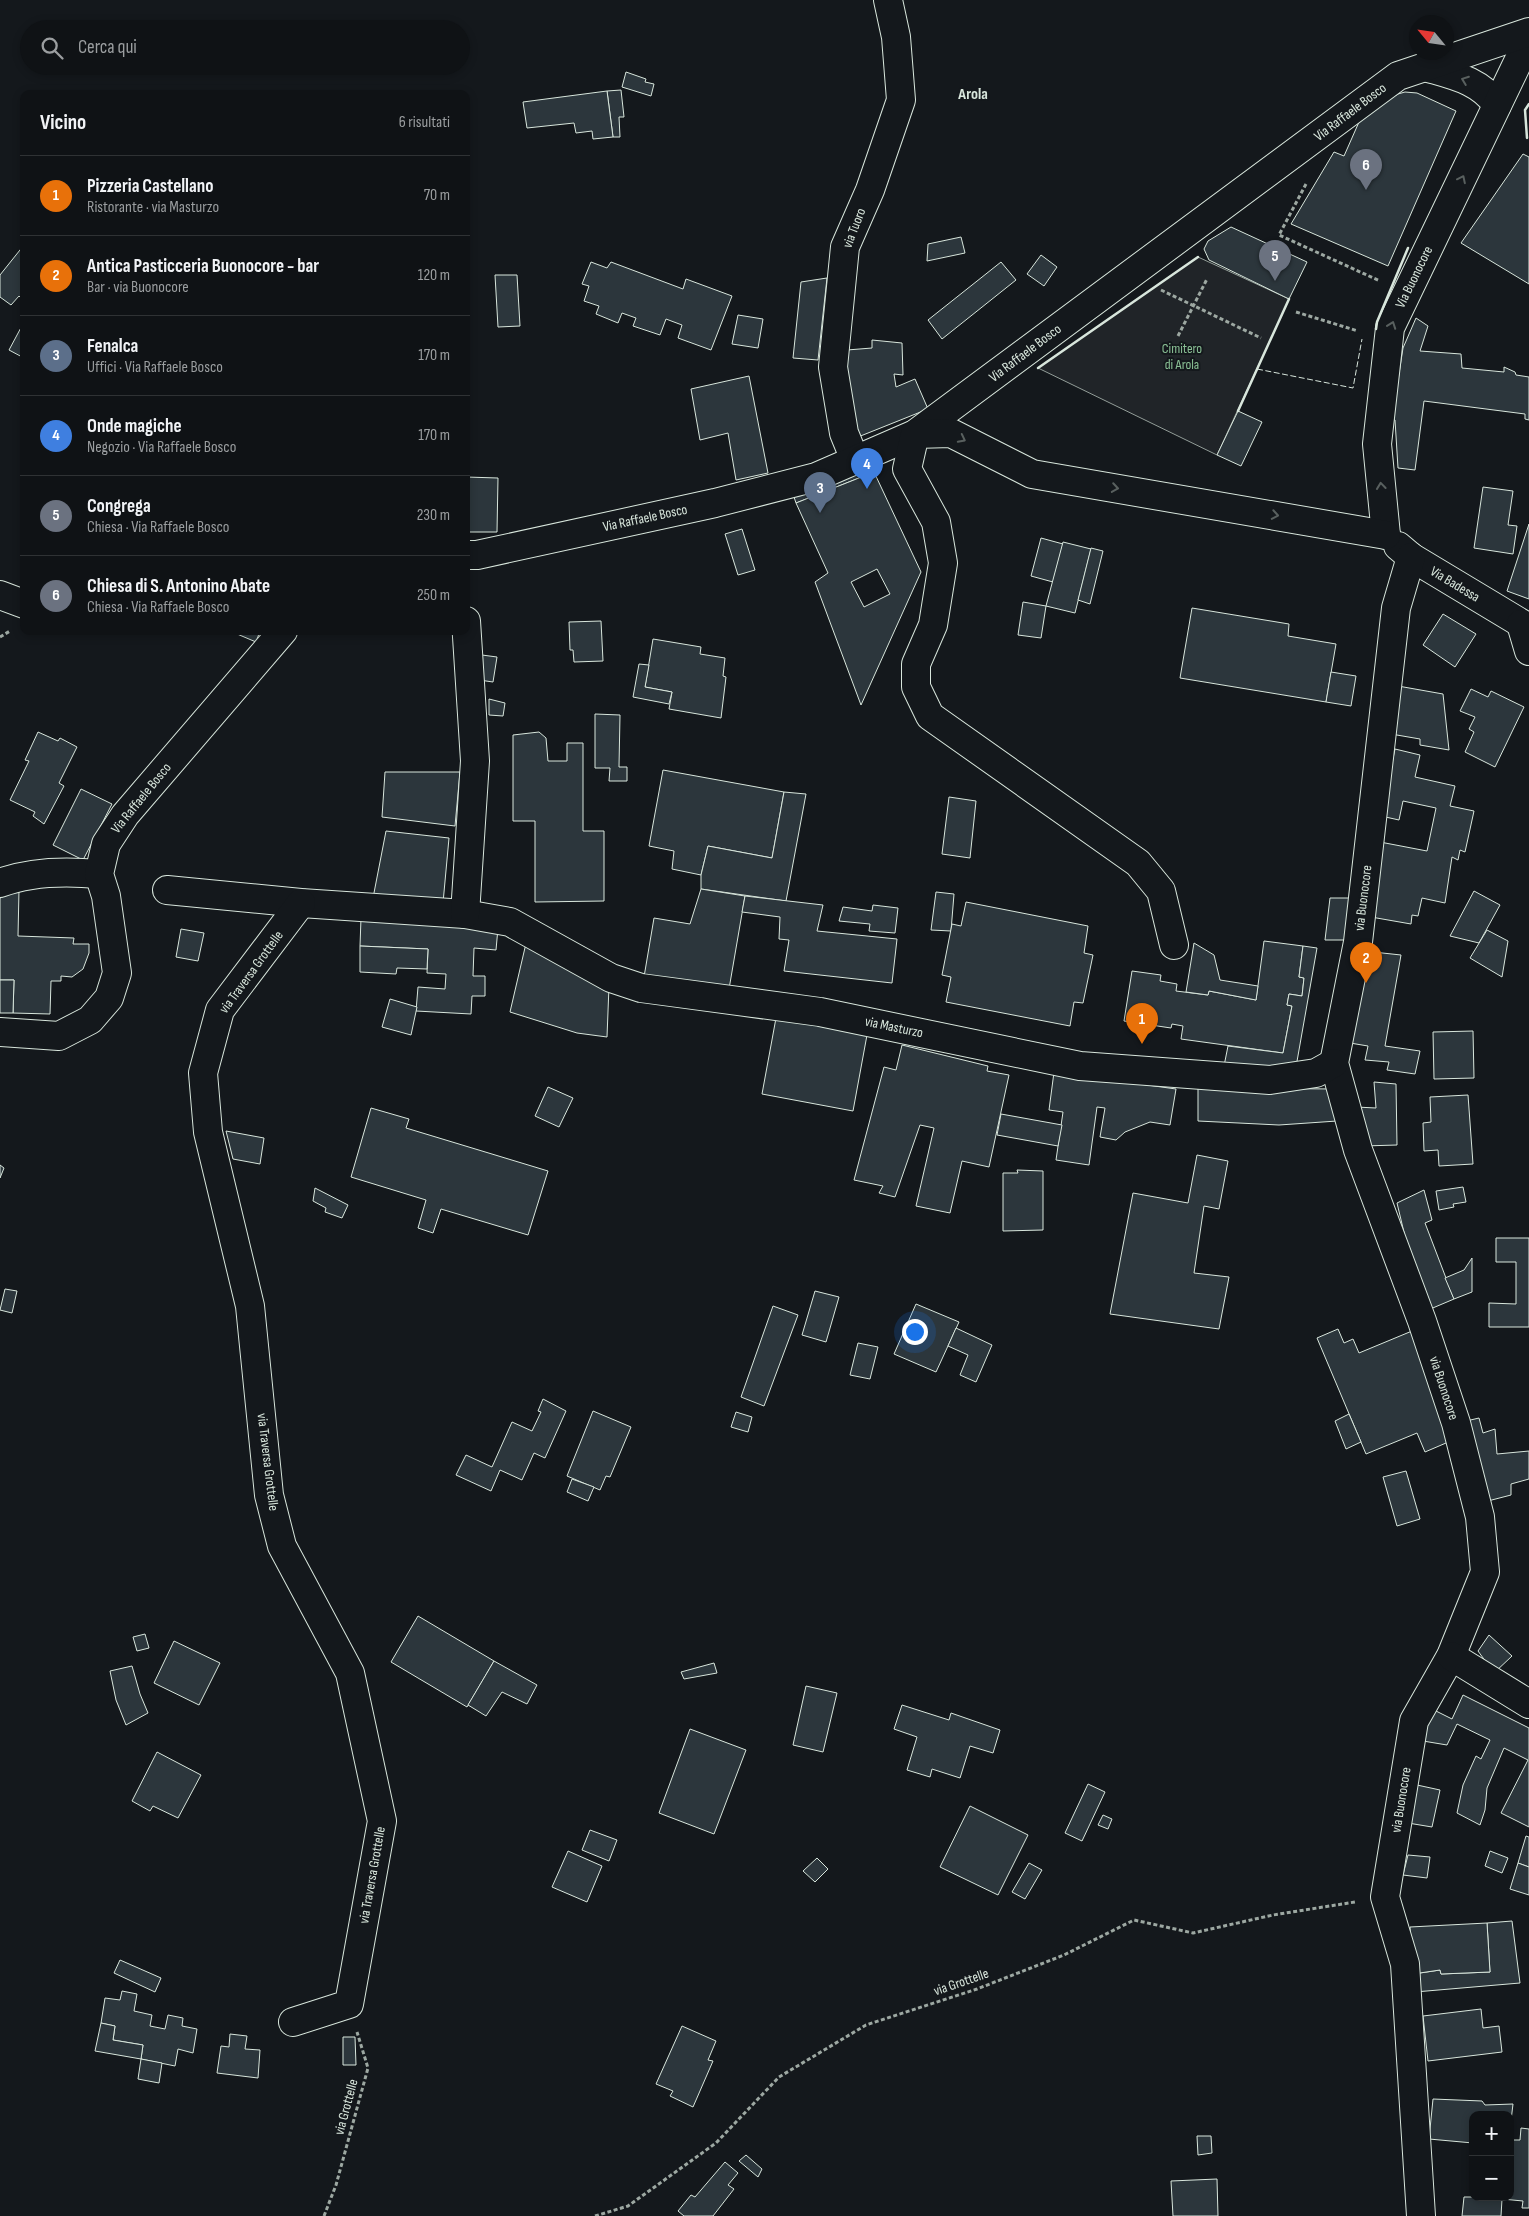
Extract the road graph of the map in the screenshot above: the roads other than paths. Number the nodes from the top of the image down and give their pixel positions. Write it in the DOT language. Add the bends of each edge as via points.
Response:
graph roads {
  1 [pos="888,0"];
  2 [pos="1529,32"];
  3 [pos="1529,39"];
  4 [pos="1425,67"];
  5 [pos="1497,106"];
  6 [pos="915,434"];
  7 [pos="855,460"];
  8 [pos="1386,535"];
  9 [pos="470,555"];
  10 [pos="1411,557"];
  11 [pos="0,594"];
  12 [pos="20,602"];
  13 [pos="1525,626"];
  14 [pos="280,635"];
  15 [pos="467,635"];
  16 [pos="1529,652"];
  17 [pos="99,874"];
  18 [pos="0,883"];
  19 [pos="167,890"];
  20 [pos="301,903"];
  21 [pos="465,914"];
  22 [pos="1174,945"];
  23 [pos="0,1032"];
  24 [pos="1334,1063"];
  25 [pos="1451,1656"];
  26 [pos="1529,1704"];
  27 [pos="293,2022"];
  28 [pos="1421,2216"];
  1 -- 7 [label="street, via Tuoro" via="896,37 901,100 870,190 845,247 833,368 844,433"];
  2 -- 4 [label="street, Via Raffaele Bosco"];
  3 -- 5 [label="street, Via Buonocore"];
  5 -- 4 [label="street, one-way" via="1478,85"];
  4 -- 6 [label="street, Via Raffaele Bosco" via="1398,76"];
  8 -- 5 [label="street, Via Buonocore, one-way" via="1377,444 1390,328"];
  6 -- 7 [label="street, Via Raffaele Bosco"];
  6 -- 8 [label="street, one-way" via="951,433 1032,474"];
  6 -- 22 [label="street" via="907,468 936,522 942,563 933,625 916,664 916,687 930,716 1138,863 1160,891"];
  7 -- 9 [label="street, Via Raffaele Bosco" via="816,477 715,503"];
  8 -- 10 [label="street, Via Badessa"];
  10 -- 13 [label="street, Via Badessa"];
  10 -- 24 [label="street, via Buonocore" via="1396,608 1358,942"];
  11 -- 12 [label="street"];
  13 -- 16 [label="street"];
  14 -- 17 [label="street, Via Raffaele Bosco" via="125,815 106,844"];
  15 -- 21 [label="street" via="474,760"];
  17 -- 18 [label="street" via="21,875"];
  17 -- 23 [label="street" via="106,896 117,973 109,998 90,1020 59,1036"];
  19 -- 20 [label="street"];
  20 -- 21 [label="street"];
  20 -- 27 [label="street, via Traversa Grottelle" via="220,1010 203,1073 208,1132 250,1306 270,1495 282,1546 350,1673 382,1820 349,2004"];
  21 -- 24 [label="street, via Masturzo" via="510,922 611,978 641,988 820,1012 1080,1066 1270,1080 1316,1073"];
  24 -- 25 [label="street, via Buonocore" via="1358,1150 1456,1423 1480,1517 1485,1572"];
  25 -- 26 [label="street"];
  25 -- 28 [label="street, via Buonocore" via="1414,1721 1385,1897 1404,1964"];
}
